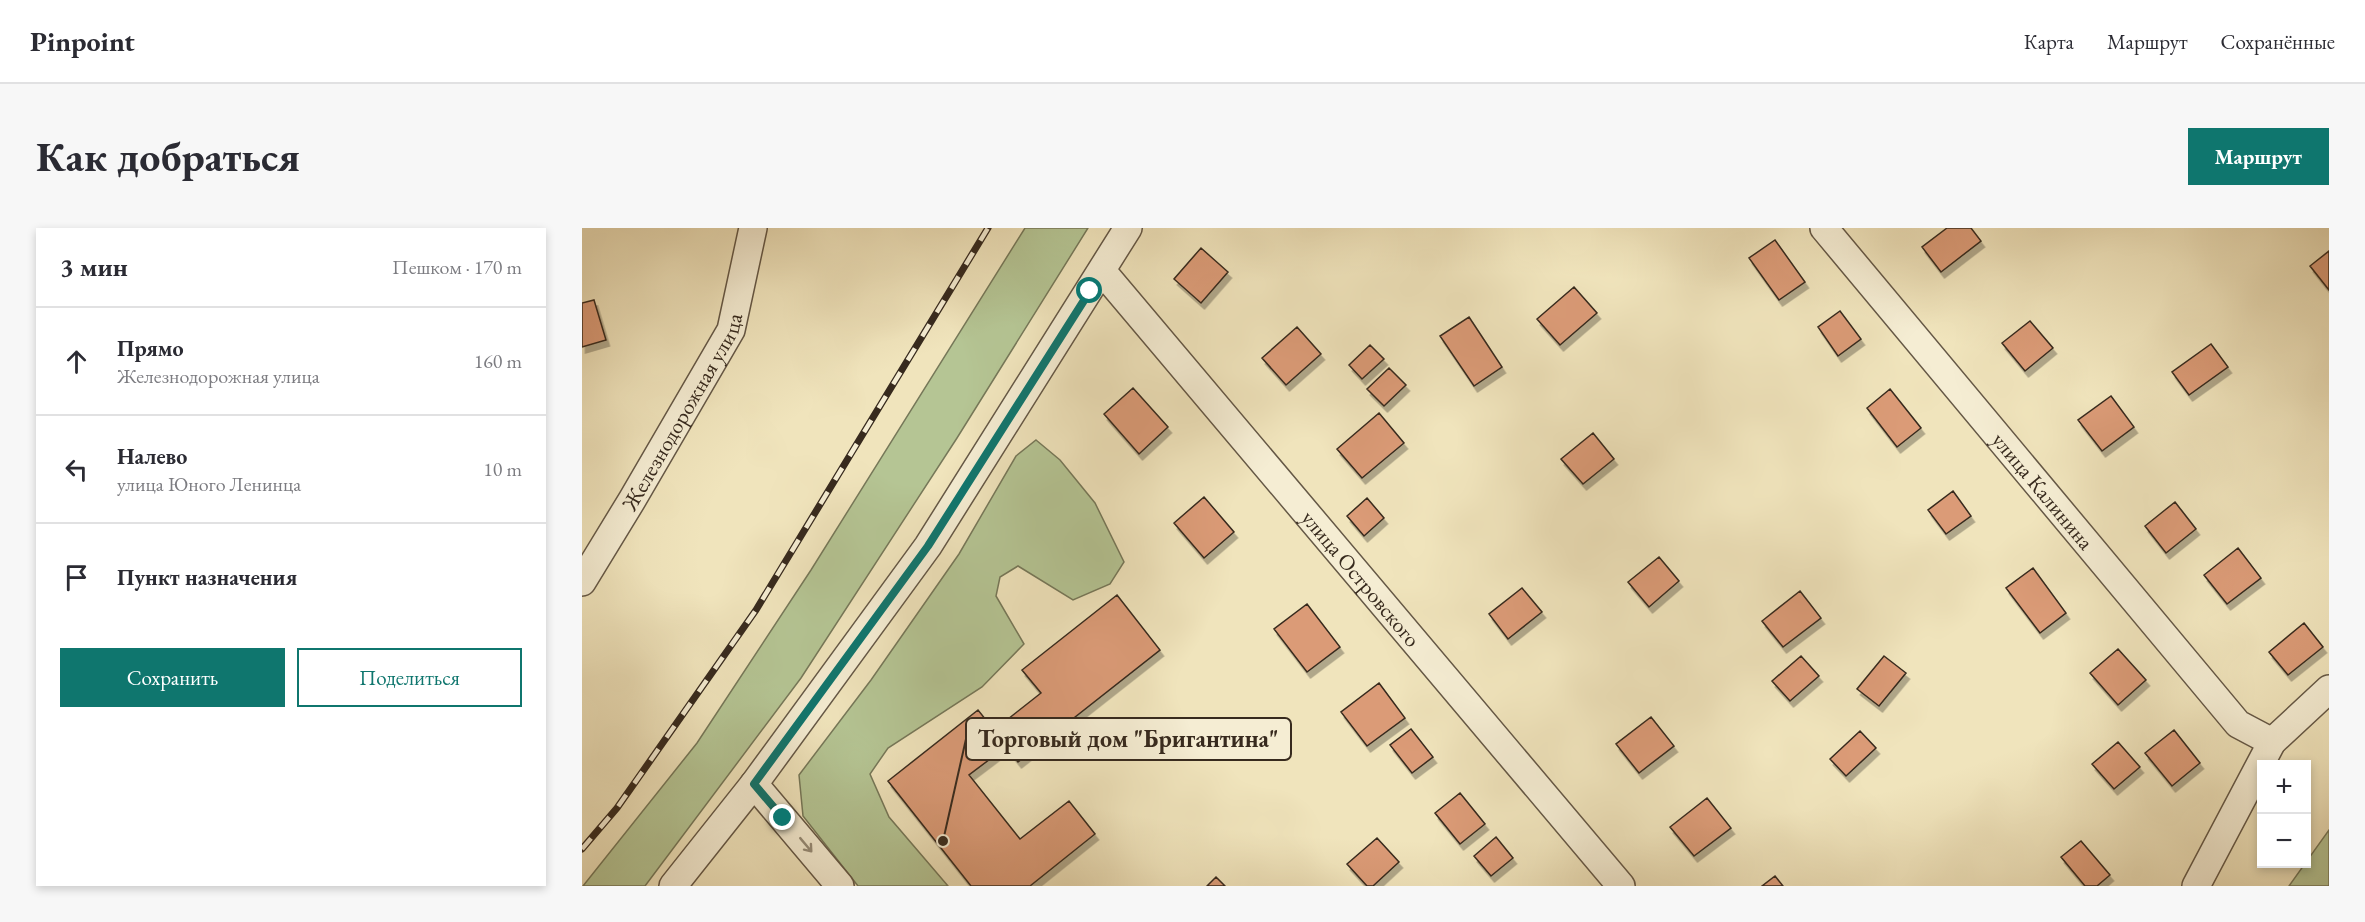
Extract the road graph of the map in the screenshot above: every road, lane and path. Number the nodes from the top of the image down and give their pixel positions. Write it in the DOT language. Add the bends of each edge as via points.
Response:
graph roads {
  1 [pos="753,228"];
  2 [pos="1128,228"];
  3 [pos="1824,228"];
  4 [pos="1102,271"];
  5 [pos="582,582"];
  6 [pos="2329,689"];
  7 [pos="2272,742"];
  8 [pos="754,784"];
  9 [pos="673,886"];
  10 [pos="840,886"];
  11 [pos="1621,886"];
  12 [pos="2196,886"];
  1 -- 5 [label="street, Железнодорожная улица" via="731,330"];
  2 -- 4 [label="street"];
  3 -- 7 [label="street, улица Калинина" via="2238,724"];
  4 -- 8 [label="street" via="928,546"];
  4 -- 11 [label="street, улица Островского"];
  6 -- 7 [label="street"];
  7 -- 12 [label="street"];
  8 -- 9 [label="street"];
  8 -- 10 [label="street, one-way"];
}
